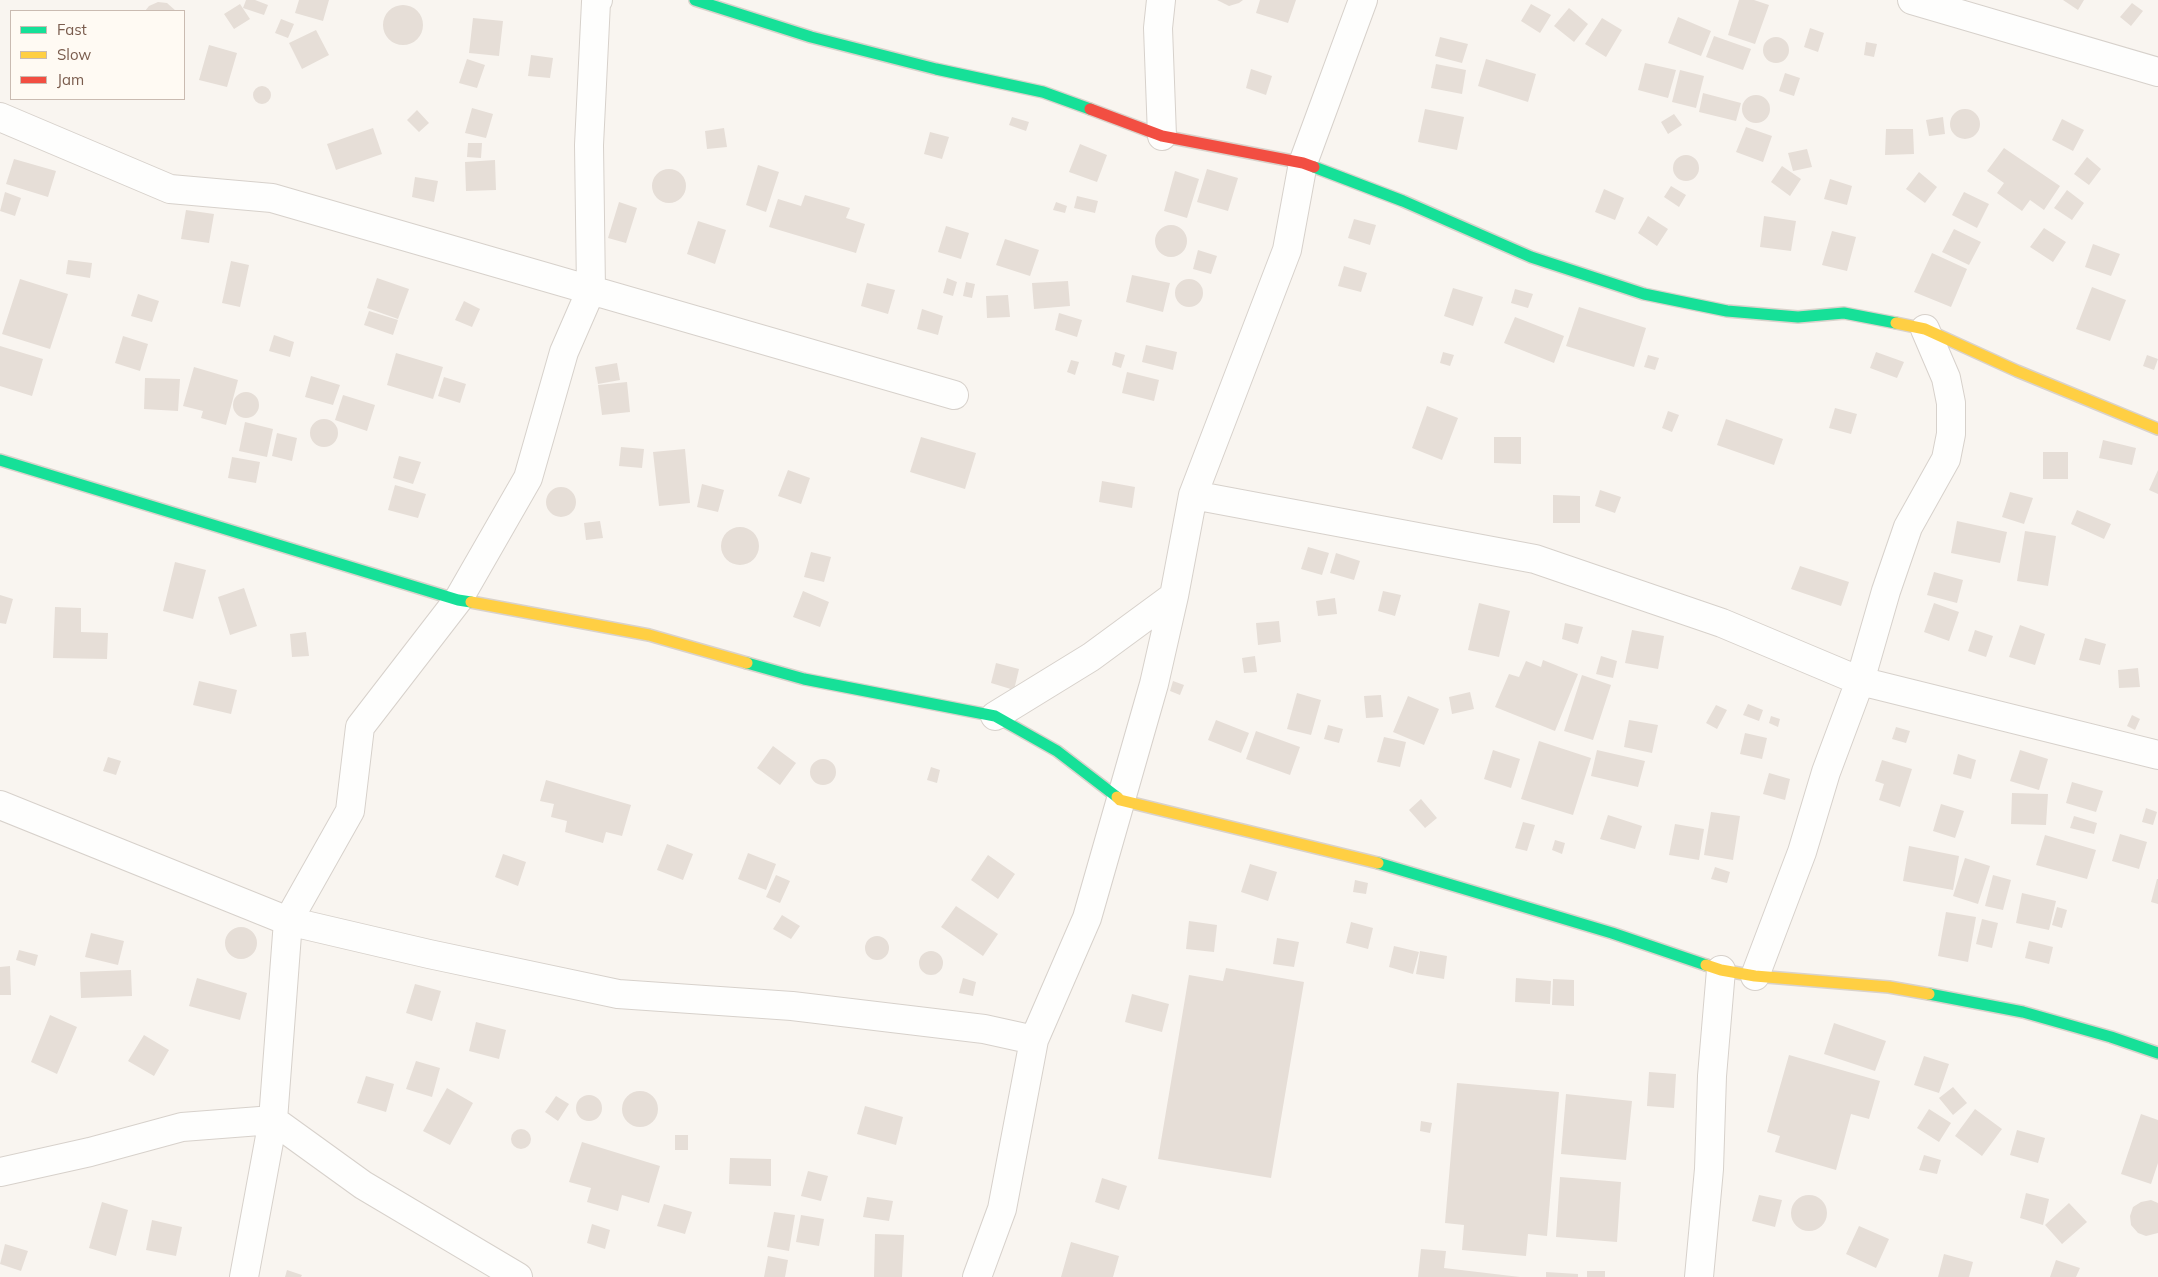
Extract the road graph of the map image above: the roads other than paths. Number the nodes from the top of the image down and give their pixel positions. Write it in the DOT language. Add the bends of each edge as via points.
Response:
graph roads {
  1 [pos="598,0"];
  2 [pos="695,0"];
  3 [pos="1161,0"];
  4 [pos="1363,0"];
  5 [pos="1912,0"];
  6 [pos="2158,72"];
  7 [pos="0,117"];
  8 [pos="1162,136"];
  9 [pos="1303,163"];
  10 [pos="591,290"];
  11 [pos="1925,328"];
  12 [pos="954,395"];
  13 [pos="2158,428"];
  14 [pos="0,460"];
  15 [pos="1193,495"];
  16 [pos="1174,596"];
  17 [pos="458,600"];
  18 [pos="1860,681"];
  19 [pos="995,716"];
  20 [pos="2158,755"];
  21 [pos="1120,800"];
  22 [pos="0,805"];
  23 [pos="288,921"];
  24 [pos="1721,970"];
  25 [pos="1755,976"];
  26 [pos="1034,1040"];
  27 [pos="2158,1053"];
  28 [pos="274,1120"];
  29 [pos="0,1172"];
  30 [pos="244,1277"];
  31 [pos="518,1277"];
  32 [pos="977,1277"];
  33 [pos="1699,1277"];
  1 -- 10 [label="street" via="589,145"];
  2 -- 8 [label="street" via="811,37 1043,92"];
  3 -- 8 [label="street" via="1158,28"];
  4 -- 9 [label="street"];
  5 -- 6 [label="street"];
  7 -- 10 [label="street" via="170,189 272,198"];
  8 -- 9 [label="street"];
  9 -- 11 [label="street" via="1403,201 1531,257 1644,294 1727,311 1798,317 1844,313"];
  9 -- 15 [label="street" via="1287,250"];
  10 -- 12 [label="street"];
  10 -- 17 [label="street" via="564,352 528,478"];
  11 -- 13 [label="street" via="2017,371"];
  11 -- 18 [label="street" via="1946,378 1951,403 1951,434 1946,459 1908,527"];
  14 -- 17 [label="street"];
  15 -- 16 [label="street"];
  15 -- 18 [label="street" via="1535,560 1722,623"];
  16 -- 19 [label="street" via="1091,657"];
  16 -- 21 [label="street" via="1154,684"];
  17 -- 19 [label="street" via="649,635 804,679"];
  17 -- 23 [label="street" via="360,727 350,811"];
  18 -- 20 [label="street"];
  18 -- 25 [label="street" via="1826,772 1802,852"];
  19 -- 21 [label="street" via="1057,752"];
  21 -- 24 [label="street" via="1399,868"];
  21 -- 26 [label="street" via="1087,918"];
  22 -- 23 [label="street"];
  23 -- 26 [label="street" via="618,994 792,1006 984,1029"];
  23 -- 28 [label="street"];
  24 -- 25 [label="street"];
  24 -- 33 [label="street"];
  25 -- 27 [label="street" via="1889,987 1950,997 2023,1012"];
  26 -- 32 [label="street" via="1002,1209"];
  28 -- 29 [label="street" via="182,1127"];
  28 -- 30 [label="street"];
  28 -- 31 [label="street" via="363,1186"];
}
